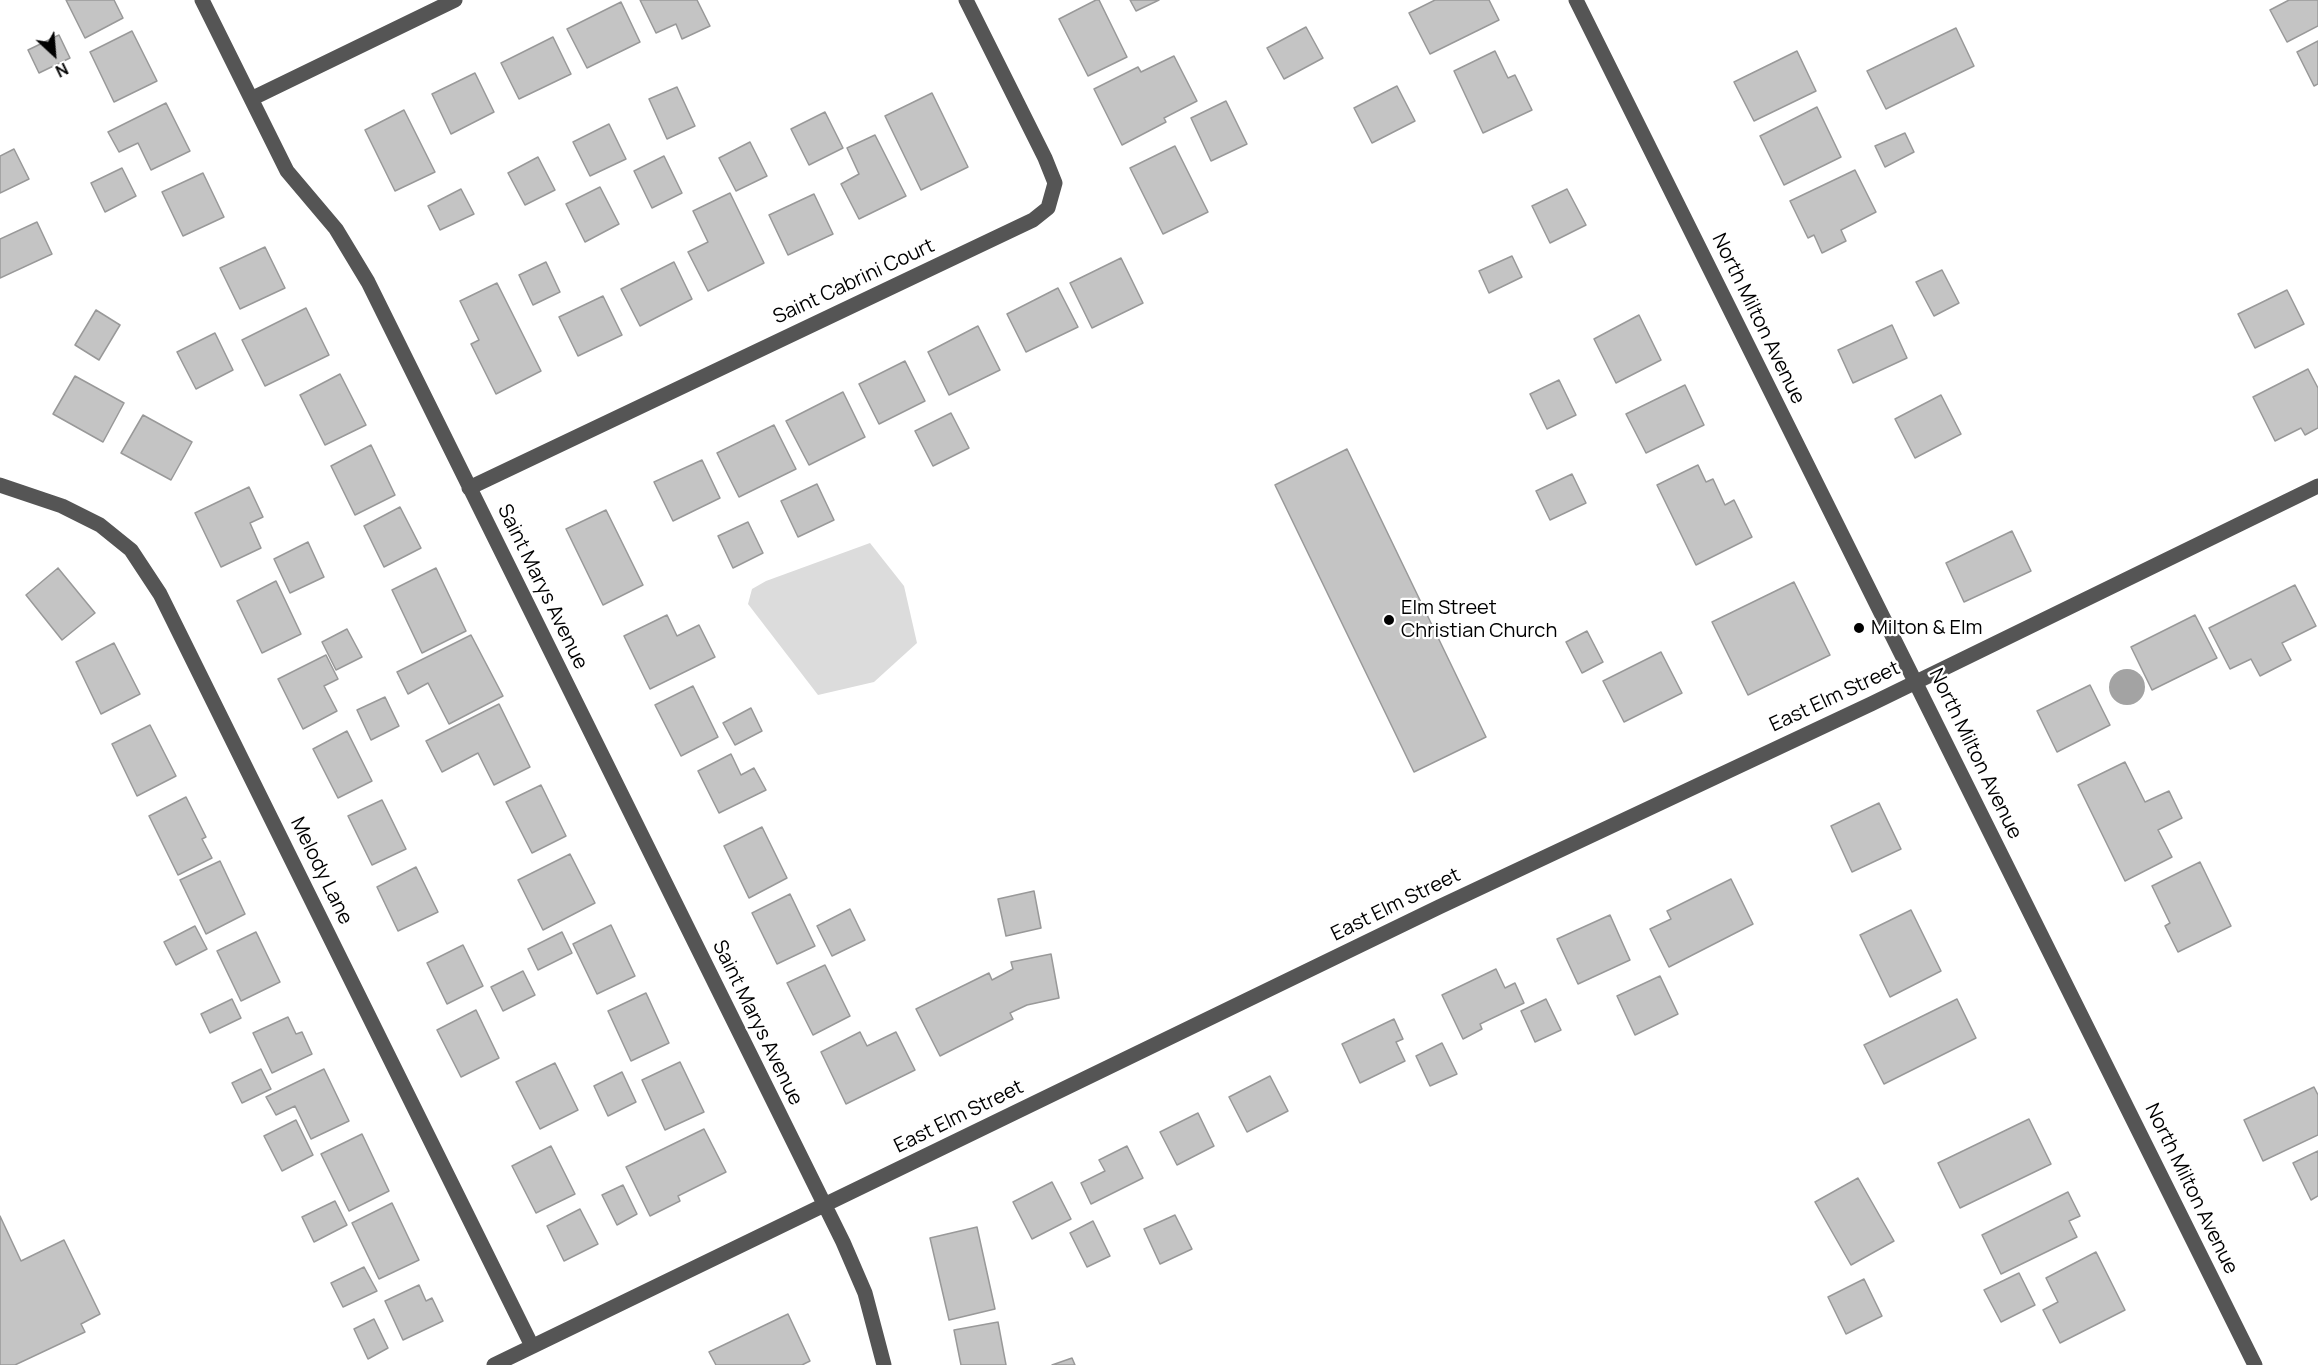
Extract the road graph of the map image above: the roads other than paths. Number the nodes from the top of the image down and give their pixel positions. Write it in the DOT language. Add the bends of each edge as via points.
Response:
graph roads {
  1 [pos="202,0"];
  2 [pos="455,0"];
  3 [pos="966,0"];
  4 [pos="1576,0"];
  5 [pos="253,98"];
  6 [pos="0,485"];
  7 [pos="2318,486"];
  8 [pos="469,488"];
  9 [pos="1916,682"];
  10 [pos="824,1206"];
  11 [pos="532,1346"];
  12 [pos="494,1365"];
  13 [pos="884,1365"];
  14 [pos="2255,1365"];
  1 -- 5 [label="street, Saint Marys Avenue"];
  2 -- 5 [label="street"];
  3 -- 8 [label="street, Saint Cabrini Court" via="1052,175 1055,183 1048,208 1033,220"];
  4 -- 9 [label="street, North Milton Avenue"];
  5 -- 8 [label="street, Saint Marys Avenue" via="287,171 336,229 368,282"];
  6 -- 11 [label="street, Melody Lane" via="62,506 100,525 131,550 160,594"];
  7 -- 9 [label="street, East Elm Street"];
  8 -- 10 [label="street, Saint Marys Avenue"];
  9 -- 10 [label="street, East Elm Street" via="1439,907"];
  9 -- 14 [label="street, North Milton Avenue"];
  10 -- 11 [label="street, East Elm Street"];
  10 -- 13 [label="street, Saint Marys Avenue" via="865,1293"];
  11 -- 12 [label="street, East Elm Street"];
}
